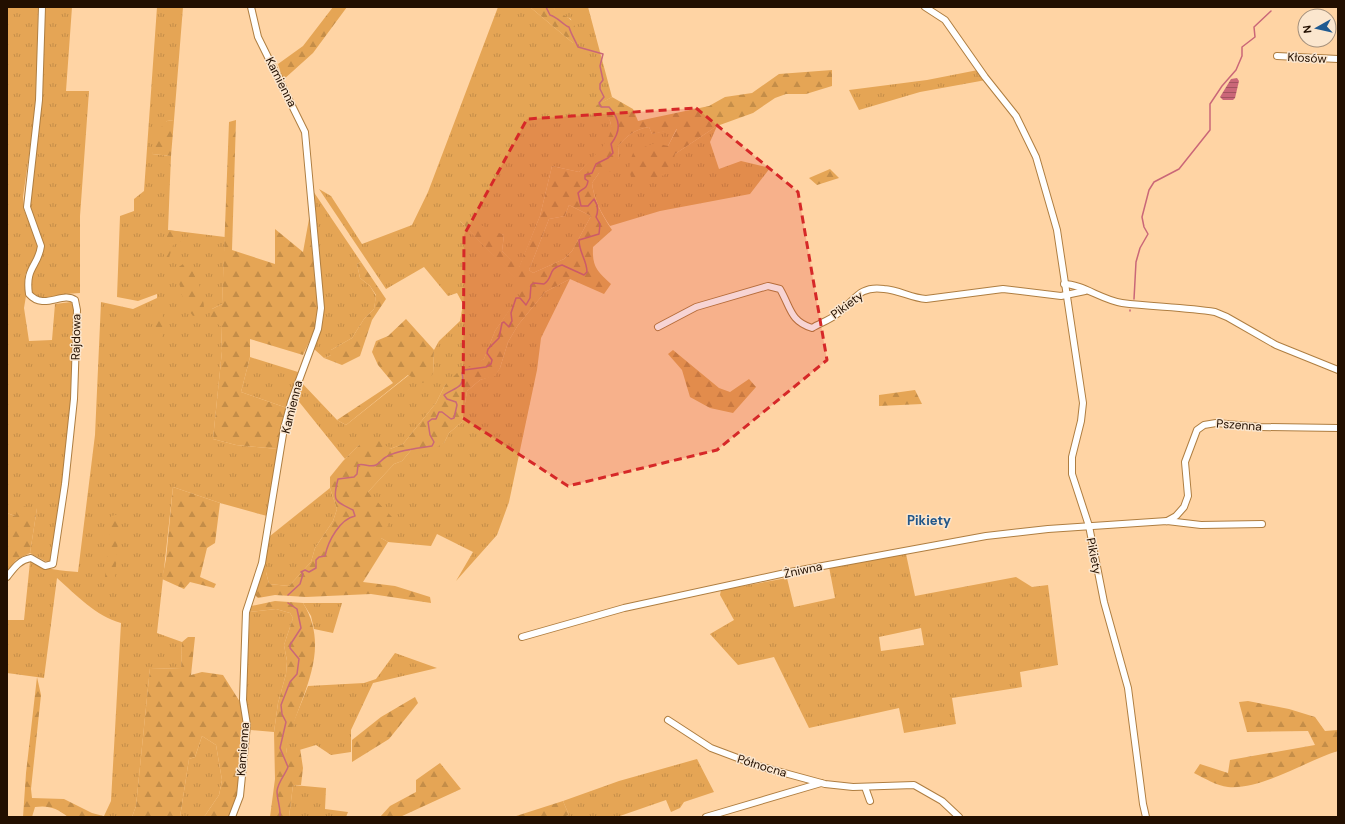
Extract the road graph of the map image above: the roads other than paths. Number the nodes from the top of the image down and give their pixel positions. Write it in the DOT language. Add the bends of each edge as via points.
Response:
graph roads {
  1 [pos="42,7"];
  2 [pos="251,7"];
  3 [pos="925,7"];
  4 [pos="1277,56"];
  5 [pos="1338,59"];
  6 [pos="1064,284"];
  7 [pos="1086,291"];
  8 [pos="1066,295"];
  9 [pos="658,328"];
  10 [pos="1338,370"];
  11 [pos="1338,428"];
  12 [pos="1167,521"];
  13 [pos="1262,524"];
  14 [pos="1089,526"];
  15 [pos="7,577"];
  16 [pos="522,637"];
  17 [pos="668,720"];
  18 [pos="821,783"];
  19 [pos="865,787"];
  20 [pos="870,800"];
  21 [pos="232,817"];
  22 [pos="706,817"];
  23 [pos="959,817"];
  24 [pos="1146,817"];
  1 -- 15 [label="street, Rajdowa" via="39,100 27,207 41,246 28,277 28,286 29,294 36,300 45,302 67,297 75,300 77,310 74,399 53,564 45,566 31,558 25,559 18,563"];
  2 -- 21 [label="street, Kamienna" via="258,37 305,132 321,308 318,329 302,369 284,428 262,563 246,612 243,700 247,725 240,796"];
  3 -- 6 [label="street, Pikiety" via="945,20 985,77 1008,104 1030,142 1057,230"];
  4 -- 5 [label="street, Kłosów"];
  6 -- 7 [label="street" via="1075,285"];
  6 -- 8 [label="street, Pikiety"];
  7 -- 8 [label="street"];
  7 -- 10 [label="street" via="1121,303 1214,312 1276,345"];
  8 -- 9 [label="street, Pikiety" via="1004,289 922,299 884,289 872,289 855,296 837,314 812,328 793,318 791,308 780,289 768,286 696,307"];
  8 -- 14 [label="street, Pikiety" via="1083,402 1072,457 1072,474"];
  11 -- 12 [label="street, Pszenna" via="1204,424 1197,430 1185,462 1188,496 1184,507"];
  12 -- 13 [label="street" via="1201,525"];
  12 -- 14 [label="street"];
  14 -- 16 [label="street, Żniwna" via="986,536 828,565 624,608"];
  14 -- 24 [label="street, Pikiety" via="1104,602 1128,688"];
  17 -- 18 [label="street, Północna" via="711,748 758,766"];
  18 -- 19 [label="street, Północna"];
  18 -- 22 [label="street"];
  19 -- 20 [label="street"];
  19 -- 23 [label="street, Północna" via="914,785 942,801"];
}
